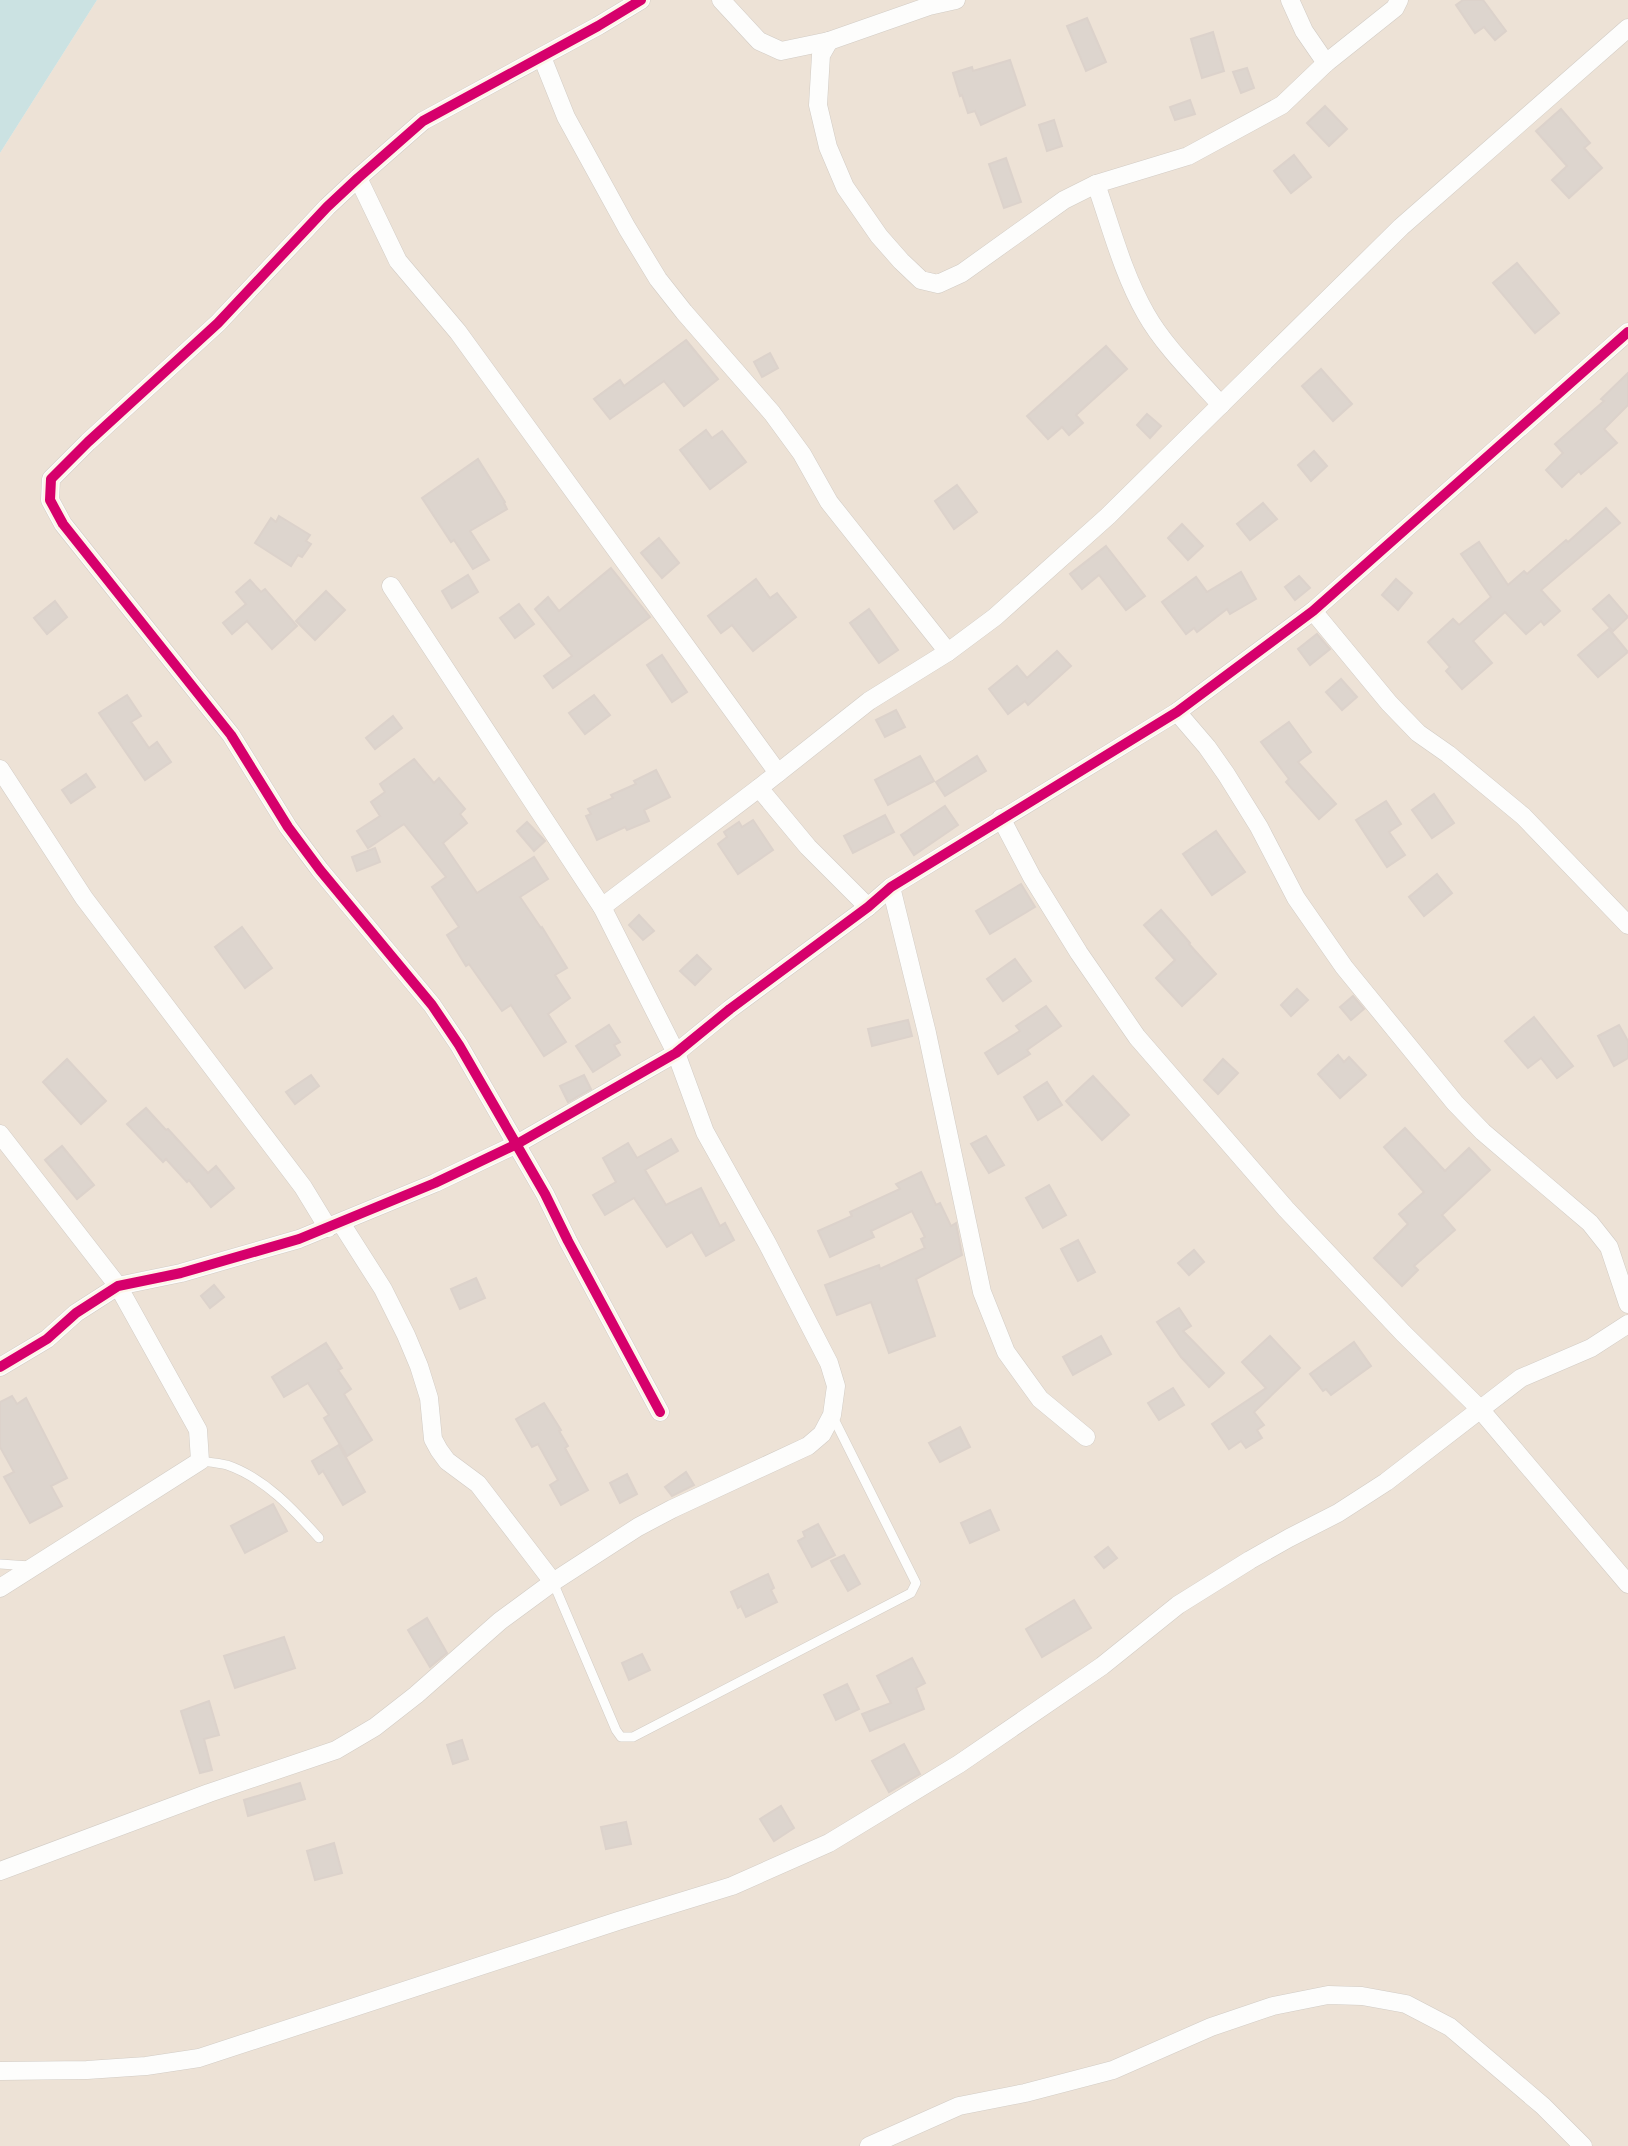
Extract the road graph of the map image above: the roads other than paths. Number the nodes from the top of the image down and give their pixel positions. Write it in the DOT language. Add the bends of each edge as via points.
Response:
graph roads {
  1 [pos="641,0"];
  2 [pos="722,0"];
  3 [pos="956,0"];
  4 [pos="1290,0"];
  5 [pos="1399,0"];
  6 [pos="1628,28"];
  7 [pos="829,41"];
  8 [pos="542,57"];
  9 [pos="1326,63"];
  10 [pos="358,178"];
  11 [pos="1096,184"];
  12 [pos="1628,332"];
  13 [pos="1220,405"];
  14 [pos="391,586"];
  15 [pos="1313,611"];
  16 [pos="948,652"];
  17 [pos="1177,712"];
  18 [pos="0,769"];
  19 [pos="778,773"];
  20 [pos="759,788"];
  21 [pos="1001,818"];
  22 [pos="891,887"];
  23 [pos="602,907"];
  24 [pos="868,907"];
  25 [pos="1628,925"];
  26 [pos="676,1053"];
  27 [pos="0,1134"];
  28 [pos="517,1144"];
  29 [pos="335,1225"];
  30 [pos="118,1286"];
  31 [pos="1628,1304"];
  32 [pos="1628,1324"];
  33 [pos="0,1367"];
  34 [pos="1479,1408"];
  35 [pos="660,1412"];
  36 [pos="832,1415"];
  37 [pos="1086,1437"];
  38 [pos="200,1461"];
  39 [pos="319,1538"];
  40 [pos="0,1564"];
  41 [pos="35,1566"];
  42 [pos="1625,1573"];
  43 [pos="553,1582"];
  44 [pos="0,1588"];
  45 [pos="0,1871"];
  46 [pos="0,2071"];
  47 [pos="869,2146"];
  48 [pos="1583,2146"];
  1 -- 8 [label="street"];
  2 -- 7 [label="street" via="759,40 780,51"];
  3 -- 7 [label="street"];
  4 -- 9 [label="street"];
  5 -- 9 [label="street"];
  6 -- 13 [label="street" via="1401,227"];
  7 -- 11 [label="street" via="821,55 818,105 828,147 845,187 879,236 921,280 938,284 962,273 1064,200"];
  8 -- 10 [label="street" via="423,121"];
  8 -- 16 [label="street" via="566,117 658,279 772,413 829,502"];
  9 -- 11 [label="street" via="1282,105 1188,156"];
  10 -- 19 [label="street" via="398,261 458,332"];
  10 -- 28 [label="street" via="218,323 51,479 50,500 63,524 231,735 320,870 432,1005"];
  11 -- 13 [label="street" via="1147,316"];
  12 -- 15 [label="street"];
  13 -- 16 [label="street" via="1108,516 995,617"];
  14 -- 23 [label="street"];
  15 -- 17 [label="street"];
  15 -- 25 [label="street" via="1418,733 1522,816"];
  16 -- 19 [label="street" via="869,702"];
  17 -- 21 [label="street"];
  17 -- 31 [label="street" via="1226,774 1296,898 1344,967 1483,1132 1590,1223 1609,1247"];
  18 -- 29 [label="street" via="84,898"];
  19 -- 20 [label="street"];
  20 -- 23 [label="street"];
  20 -- 24 [label="street" via="808,847"];
  21 -- 22 [label="street"];
  21 -- 34 [label="street" via="1079,953 1137,1037 1286,1209"];
  22 -- 24 [label="street"];
  22 -- 37 [label="street" via="982,1292 1006,1352 1040,1399"];
  23 -- 26 [label="street"];
  24 -- 26 [label="street"];
  26 -- 28 [label="street"];
  26 -- 36 [label="street" via="705,1132 829,1363 836,1386"];
  27 -- 30 [label="street"];
  28 -- 29 [label="street"];
  28 -- 35 [label="street"];
  29 -- 30 [label="street" via="181,1273"];
  29 -- 43 [label="street" via="383,1289 407,1335 429,1398 433,1439 439,1450 478,1484"];
  30 -- 33 [label="street" via="47,1339"];
  30 -- 38 [label="street" via="198,1430"];
  32 -- 34 [label="street" via="1591,1348 1521,1378"];
  34 -- 42 [label="street"];
  34 -- 46 [label="street" via="1386,1482 1178,1605 1102,1666 959,1764 805,1854 732,1886 199,2058 134,2067"];
  36 -- 43 [label="street" via="822,1434 808,1446 638,1527"];
  36 -- 43 [label="lane" via="916,1583 911,1593 633,1737 621,1737"];
  38 -- 39 [label="lane" via="227,1465 261,1483"];
  38 -- 41 [label="street"];
  40 -- 41 [label="lane"];
  41 -- 44 [label="street"];
  43 -- 45 [label="street" via="375,1727 336,1750"];
  47 -- 48 [label="street" via="959,2106 1113,2070 1211,2027 1273,2006 1328,1995 1406,2004 1450,2027"];
}
